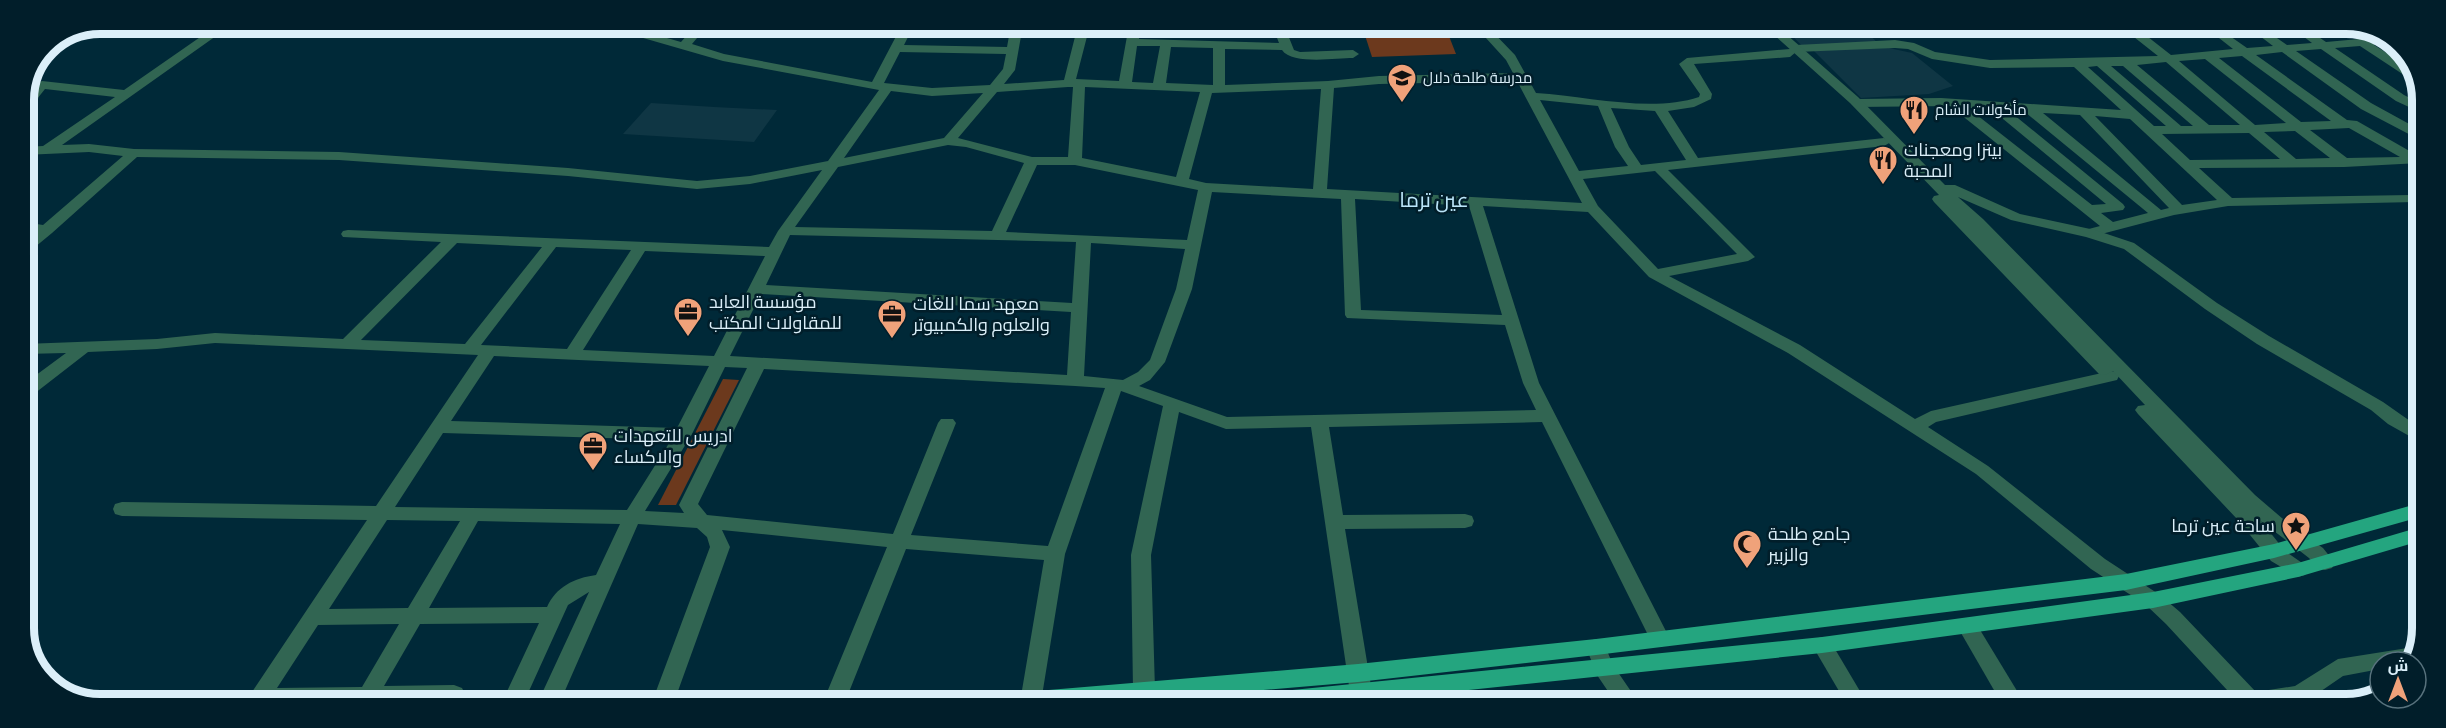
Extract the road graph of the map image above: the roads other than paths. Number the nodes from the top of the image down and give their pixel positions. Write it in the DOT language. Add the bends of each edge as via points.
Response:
graph roads {
  1 [pos="212,35"];
  2 [pos="645,35"];
  3 [pos="693,35"];
  4 [pos="903,35"];
  5 [pos="1015,35"];
  6 [pos="1082,35"];
  7 [pos="1133,35"];
  8 [pos="1282,35"];
  9 [pos="1490,35"];
  10 [pos="1771,35"];
  11 [pos="1778,35"];
  12 [pos="1917,35"];
  13 [pos="2138,35"];
  14 [pos="2222,35"];
  15 [pos="2266,35"];
  16 [pos="2310,35"];
  17 [pos="2359,36"];
  18 [pos="2366,41"];
  19 [pos="2373,41"];
  20 [pos="1132,42"];
  21 [pos="1166,43"];
  22 [pos="2324,44"];
  23 [pos="1219,45"];
  24 [pos="684,46"];
  25 [pos="1286,47"];
  26 [pos="896,48"];
  27 [pos="2285,48"];
  28 [pos="1919,50"];
  29 [pos="1012,51"];
  30 [pos="1793,51"];
  31 [pos="2247,52"];
  32 [pos="1353,54"];
  33 [pos="2208,54"];
  34 [pos="2167,57"];
  35 [pos="2126,62"];
  36 [pos="2100,63"];
  37 [pos="2078,64"];
  38 [pos="2402,67"];
  39 [pos="1521,77"];
  40 [pos="1074,84"];
  41 [pos="1125,85"];
  42 [pos="1328,85"];
  43 [pos="882,87"];
  44 [pos="1159,87"];
  45 [pos="994,88"];
  46 [pos="1213,88"];
  47 [pos="35,93"];
  48 [pos="126,94"];
  49 [pos="1531,96"];
  50 [pos="1603,103"];
  51 [pos="1857,103"];
  52 [pos="1954,103"];
  53 [pos="2411,104"];
  54 [pos="1659,106"];
  55 [pos="1995,106"];
  56 [pos="2029,108"];
  57 [pos="2084,112"];
  58 [pos="2134,115"];
  59 [pos="2344,124"];
  60 [pos="2296,125"];
  61 [pos="2177,129"];
  62 [pos="2205,129"];
  63 [pos="2252,129"];
  64 [pos="2150,130"];
  65 [pos="2411,131"];
  66 [pos="948,141"];
  67 [pos="1884,142"];
  68 [pos="48,149"];
  69 [pos="34,150"];
  70 [pos="134,153"];
  71 [pos="2411,155"];
  72 [pos="2411,159"];
  73 [pos="1032,161"];
  74 [pos="1075,161"];
  75 [pos="2343,163"];
  76 [pos="833,164"];
  77 [pos="1695,164"];
  78 [pos="2187,164"];
  79 [pos="2294,164"];
  80 [pos="1659,168"];
  81 [pos="1638,170"];
  82 [pos="1574,176"];
  83 [pos="1181,182"];
  84 [pos="1206,187"];
  85 [pos="1934,188"];
  86 [pos="1320,193"];
  87 [pos="1348,195"];
  88 [pos="2411,198"];
  89 [pos="1475,202"];
  90 [pos="2228,202"];
  91 [pos="1592,208"];
  92 [pos="2089,210"];
  93 [pos="2179,210"];
  94 [pos="1960,213"];
  95 [pos="2158,214"];
  96 [pos="2110,227"];
  97 [pos="34,228"];
  98 [pos="47,230"];
  99 [pos="785,231"];
  100 [pos="2090,233"];
  101 [pos="348,234"];
  102 [pos="997,236"];
  103 [pos="1084,238"];
  104 [pos="453,239"];
  105 [pos="34,241"];
  106 [pos="552,243"];
  107 [pos="1193,245"];
  108 [pos="641,246"];
  109 [pos="775,252"];
  110 [pos="1654,274"];
  111 [pos="757,289"];
  112 [pos="1080,308"];
  113 [pos="1512,320"];
  114 [pos="347,344"];
  115 [pos="82,348"];
  116 [pos="34,349"];
  117 [pos="469,350"];
  118 [pos="489,351"];
  119 [pos="572,354"];
  120 [pos="721,361"];
  121 [pos="758,363"];
  122 [pos="2111,376"];
  123 [pos="1075,381"];
  124 [pos="35,385"];
  125 [pos="1120,385"];
  126 [pos="1172,404"];
  127 [pos="2377,406"];
  128 [pos="1549,416"];
  129 [pos="2412,420"];
  130 [pos="1319,421"];
  131 [pos="947,423"];
  132 [pos="437,427"];
  133 [pos="1914,427"];
  134 [pos="2412,431"];
  135 [pos="683,434"];
  136 [pos="122,509"];
  137 [pos="2412,512"];
  138 [pos="379,514"];
  139 [pos="472,516"];
  140 [pos="632,517"];
  141 [pos="702,521"];
  142 [pos="1465,521"];
  143 [pos="1335,522"];
  144 [pos="2412,536"];
  145 [pos="899,542"];
  146 [pos="2303,544"];
  147 [pos="2274,551"];
  148 [pos="1055,554"];
  149 [pos="2325,563"];
  150 [pos="2298,570"];
  151 [pos="603,582"];
  152 [pos="2126,582"];
  153 [pos="2153,600"];
  154 [pos="552,615"];
  155 [pos="312,617"];
  156 [pos="414,617"];
  157 [pos="1967,626"];
  158 [pos="1660,639"];
  159 [pos="1822,645"];
  160 [pos="1596,647"];
  161 [pos="2368,663"];
  162 [pos="1604,669"];
  163 [pos="1360,683"];
  164 [pos="1144,690"];
  165 [pos="261,694"];
  166 [pos="369,694"];
  167 [pos="517,694"];
  168 [pos="553,694"];
  169 [pos="666,694"];
  170 [pos="837,694"];
  171 [pos="1027,694"];
  172 [pos="1104,694"];
  173 [pos="1301,694"];
  174 [pos="1622,694"];
  175 [pos="1852,694"];
  176 [pos="2008,694"];
  177 [pos="2244,694"];
  178 [pos="2300,694"];
  1 -- 48 [label="street"];
  2 -- 24 [label="street"];
  3 -- 24 [label="street"];
  4 -- 26 [label="street"];
  5 -- 29 [label="street"];
  6 -- 40 [label="street"];
  7 -- 20 [label="street"];
  8 -- 25 [label="street"];
  9 -- 39 [label="street"];
  10 -- 30 [label="street"];
  11 -- 30 [label="street"];
  12 -- 28 [label="street"];
  13 -- 34 [label="street"];
  14 -- 31 [label="street"];
  15 -- 27 [label="street"];
  16 -- 22 [label="street"];
  17 -- 18 [label="street"];
  18 -- 19 [label="street"];
  18 -- 22 [label="street"];
  18 -- 38 [label="street"];
  20 -- 21 [label="street"];
  20 -- 41 [label="street"];
  21 -- 23 [label="street"];
  21 -- 44 [label="street"];
  22 -- 27 [label="street"];
  22 -- 53 [label="street"];
  23 -- 25 [label="street"];
  23 -- 46 [label="street"];
  24 -- 43 [label="street"];
  25 -- 32 [label="street" via="1298,56"];
  26 -- 29 [label="street"];
  26 -- 43 [label="street"];
  27 -- 31 [label="street"];
  27 -- 65 [label="street" via="2366,106"];
  28 -- 30 [label="street" via="1881,43"];
  28 -- 37 [label="street" via="1990,64"];
  29 -- 45 [label="street" via="1009,70"];
  30 -- 51 [label="street"];
  30 -- 54 [label="street" via="1691,61 1686,64 1706,94 1705,99"];
  30 -- 67 [label="street"];
  31 -- 33 [label="street"];
  31 -- 59 [label="street"];
  33 -- 34 [label="street"];
  33 -- 60 [label="street"];
  34 -- 35 [label="street"];
  34 -- 63 [label="street"];
  35 -- 36 [label="street"];
  35 -- 62 [label="street"];
  36 -- 37 [label="street"];
  36 -- 61 [label="street"];
  37 -- 58 [label="street"];
  39 -- 42 [label="street"];
  39 -- 49 [label="street"];
  40 -- 41 [label="street"];
  40 -- 45 [label="street"];
  40 -- 74 [label="street"];
  41 -- 44 [label="street"];
  42 -- 46 [label="street"];
  42 -- 86 [label="street"];
  43 -- 45 [label="street" via="932,92"];
  43 -- 76 [label="street"];
  44 -- 46 [label="street"];
  45 -- 66 [label="street"];
  46 -- 83 [label="street"];
  47 -- 48 [label="street" via="42,85"];
  48 -- 68 [label="street"];
  49 -- 50 [label="street"];
  49 -- 82 [label="street"];
  50 -- 54 [label="street"];
  50 -- 81 [label="street" via="1622,147"];
  51 -- 52 [label="street"];
  51 -- 85 [label="street"];
  52 -- 55 [label="street"];
  52 -- 92 [label="street"];
  54 -- 77 [label="street"];
  55 -- 56 [label="street"];
  55 -- 92 [label="street" via="2118,207"];
  56 -- 57 [label="street"];
  56 -- 95 [label="street"];
  57 -- 58 [label="street"];
  57 -- 93 [label="street"];
  58 -- 64 [label="street"];
  59 -- 60 [label="street"];
  59 -- 71 [label="street" via="2352,124"];
  60 -- 63 [label="street"];
  60 -- 75 [label="street"];
  61 -- 62 [label="street"];
  61 -- 64 [label="street"];
  62 -- 63 [label="street"];
  63 -- 79 [label="street"];
  64 -- 78 [label="street"];
  66 -- 73 [label="street" via="967,142"];
  66 -- 76 [label="street"];
  67 -- 77 [label="street"];
  67 -- 85 [label="street"];
  68 -- 69 [label="street"];
  68 -- 70 [label="street"];
  70 -- 76 [label="street" via="339,156 697,185 750,180"];
  70 -- 98 [label="street"];
  72 -- 75 [label="street"];
  73 -- 74 [label="street"];
  73 -- 102 [label="street"];
  74 -- 83 [label="street"];
  75 -- 79 [label="street"];
  76 -- 99 [label="street"];
  77 -- 80 [label="street"];
  78 -- 79 [label="street"];
  78 -- 90 [label="street"];
  80 -- 81 [label="street"];
  80 -- 110 [label="street" via="1748,256"];
  81 -- 82 [label="street"];
  82 -- 91 [label="street"];
  83 -- 84 [label="street"];
  84 -- 86 [label="street"];
  84 -- 107 [label="street"];
  85 -- 94 [label="street"];
  85 -- 100 [label="street" via="1952,189 2016,217"];
  86 -- 87 [label="street"];
  87 -- 89 [label="street"];
  87 -- 113 [label="street" via="1353,315"];
  88 -- 90 [label="street"];
  89 -- 91 [label="street"];
  89 -- 113 [label="street"];
  90 -- 93 [label="street"];
  91 -- 110 [label="street"];
  92 -- 96 [label="street"];
  93 -- 95 [label="street"];
  94 -- 122 [label="street"];
  94 -- 146 [label="street" via="2248,500"];
  95 -- 96 [label="street"];
  96 -- 100 [label="street"];
  97 -- 98 [label="street"];
  98 -- 105 [label="street"];
  99 -- 102 [label="street"];
  99 -- 109 [label="street"];
  100 -- 127 [label="street" via="2142,253 2263,340"];
  101 -- 104 [label="street"];
  102 -- 103 [label="street"];
  103 -- 107 [label="street"];
  103 -- 112 [label="street"];
  104 -- 106 [label="street"];
  104 -- 114 [label="street"];
  106 -- 108 [label="street"];
  106 -- 117 [label="street"];
  107 -- 125 [label="street" via="1184,289 1157,362 1144,376"];
  108 -- 109 [label="street"];
  108 -- 119 [label="street"];
  109 -- 111 [label="street"];
  110 -- 133 [label="street" via="1794,349"];
  111 -- 112 [label="street"];
  111 -- 120 [label="street"];
  112 -- 123 [label="street"];
  113 -- 128 [label="street" via="1531,383"];
  114 -- 115 [label="street" via="215,338"];
  114 -- 117 [label="street"];
  115 -- 116 [label="street"];
  115 -- 124 [label="street"];
  117 -- 118 [label="street"];
  118 -- 119 [label="street"];
  118 -- 132 [label="street"];
  119 -- 120 [label="street"];
  120 -- 121 [label="street"];
  120 -- 135 [label="street"];
  121 -- 123 [label="street"];
  121 -- 141 [label="street" via="688,505"];
  122 -- 133 [label="street" via="1931,417"];
  122 -- 147 [label="street" via="2245,515"];
  123 -- 125 [label="street"];
  125 -- 126 [label="street"];
  125 -- 148 [label="street"];
  126 -- 130 [label="street" via="1226,423"];
  126 -- 164 [label="street" via="1141,555"];
  127 -- 129 [label="street"];
  127 -- 134 [label="street"];
  128 -- 130 [label="street"];
  128 -- 158 [label="street"];
  130 -- 143 [label="street"];
  131 -- 145 [label="street"];
  132 -- 135 [label="street"];
  132 -- 138 [label="street"];
  133 -- 152 [label="street" via="1982,470"];
  135 -- 140 [label="street"];
  136 -- 138 [label="street"];
  137 -- 146 [label="main road"];
  138 -- 139 [label="street"];
  138 -- 155 [label="street"];
  139 -- 140 [label="street"];
  139 -- 156 [label="street"];
  140 -- 141 [label="street"];
  140 -- 151 [label="street"];
  141 -- 145 [label="street"];
  141 -- 169 [label="street" via="715,534 720,547"];
  142 -- 143 [label="street"];
  143 -- 163 [label="street"];
  144 -- 149 [label="main road"];
  145 -- 148 [label="street"];
  145 -- 170 [label="street"];
  146 -- 147 [label="main road"];
  146 -- 149 [label="street"];
  147 -- 150 [label="street"];
  147 -- 152 [label="main road"];
  148 -- 171 [label="street"];
  149 -- 150 [label="main road"];
  150 -- 153 [label="main road"];
  151 -- 154 [label="street" via="573,588"];
  151 -- 168 [label="street"];
  152 -- 153 [label="street"];
  152 -- 158 [label="main road"];
  153 -- 157 [label="main road"];
  153 -- 177 [label="street"];
  154 -- 156 [label="street"];
  154 -- 167 [label="street"];
  155 -- 156 [label="street"];
  155 -- 165 [label="street"];
  156 -- 166 [label="street"];
  157 -- 159 [label="main road"];
  157 -- 176 [label="street"];
  158 -- 160 [label="main road"];
  159 -- 162 [label="main road"];
  159 -- 175 [label="street"];
  160 -- 162 [label="street"];
  160 -- 163 [label="main road"];
  161 -- 178 [label="street" via="2338,668"];
  162 -- 163 [label="main road"];
  162 -- 174 [label="street"];
  163 -- 164 [label="main road"];
  163 -- 173 [label="main road"];
  164 -- 172 [label="main road"];
}
